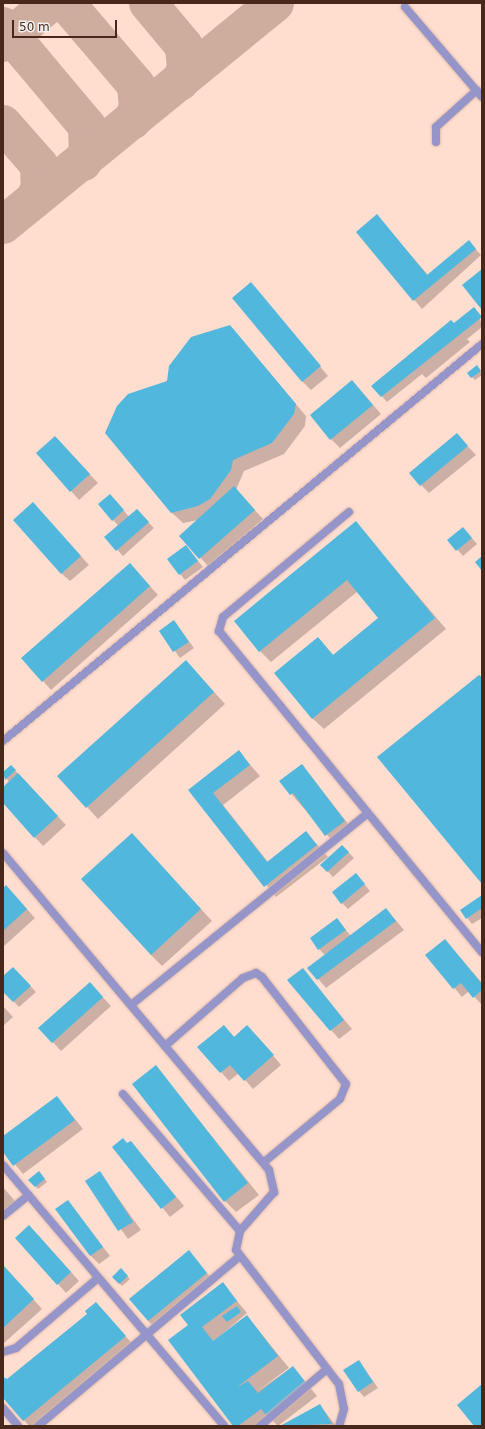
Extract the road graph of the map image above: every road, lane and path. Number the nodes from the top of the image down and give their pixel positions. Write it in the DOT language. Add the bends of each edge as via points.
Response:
graph roads {
  1 [pos="405,7"];
  2 [pos="479,94"];
  3 [pos="436,142"];
  4 [pos="482,344"];
  5 [pos="349,512"];
  6 [pos="3,741"];
  7 [pos="366,814"];
  8 [pos="3,853"];
  9 [pos="482,952"];
  10 [pos="132,1005"];
  11 [pos="165,1046"];
  12 [pos="123,1094"];
  13 [pos="264,1162"];
  14 [pos="3,1165"];
  15 [pos="29,1195"];
  16 [pos="3,1216"];
  17 [pos="240,1231"];
  18 [pos="239,1257"];
  19 [pos="98,1278"];
  20 [pos="147,1336"];
  21 [pos="3,1352"];
  22 [pos="327,1369"];
  23 [pos="3,1408"];
  24 [pos="18,1426"];
  25 [pos="38,1426"];
  26 [pos="224,1426"];
  27 [pos="260,1426"];
  28 [pos="340,1426"];
  1 -- 2 [label="lane"];
  2 -- 3 [label="lane" via="436,127"];
  4 -- 6 [label="lane"];
  5 -- 7 [label="lane" via="223,617 219,626 221,636"];
  7 -- 9 [label="lane"];
  7 -- 10 [label="lane"];
  8 -- 10 [label="lane"];
  10 -- 11 [label="lane"];
  11 -- 13 [label="lane"];
  11 -- 13 [label="lane" via="243,978 256,973 262,977 346,1084 340,1099"];
  12 -- 17 [label="lane"];
  13 -- 17 [label="lane" via="274,1181 274,1192"];
  14 -- 15 [label="lane"];
  15 -- 16 [label="lane"];
  15 -- 19 [label="lane"];
  17 -- 18 [label="lane" via="235,1243"];
  18 -- 20 [label="lane"];
  18 -- 22 [label="lane"];
  19 -- 20 [label="lane"];
  19 -- 21 [label="lane" via="16,1348"];
  20 -- 25 [label="lane"];
  20 -- 26 [label="lane"];
  22 -- 27 [label="lane"];
  22 -- 28 [label="lane" via="343,1396"];
  23 -- 24 [label="lane"];
}
